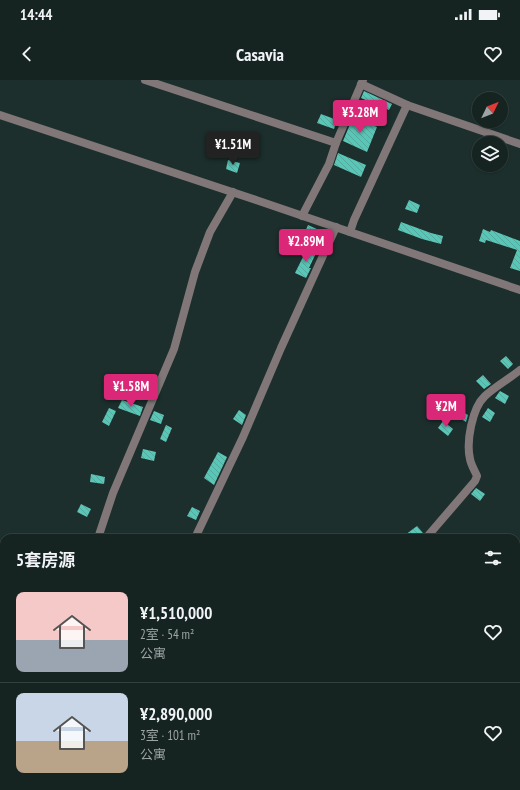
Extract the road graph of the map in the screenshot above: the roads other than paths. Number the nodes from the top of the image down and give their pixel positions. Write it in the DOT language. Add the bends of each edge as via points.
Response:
graph roads {
  1 [pos="145,80"];
  2 [pos="362,82"];
  3 [pos="408,105"];
  4 [pos="0,115"];
  5 [pos="336,143"];
  6 [pos="520,144"];
  7 [pos="233,192"];
  8 [pos="302,216"];
  9 [pos="336,227"];
  10 [pos="350,232"];
  11 [pos="520,290"];
  12 [pos="520,370"];
  13 [pos="99,534"];
  14 [pos="197,534"];
  15 [pos="429,534"];
  1 -- 5 [label="street"];
  2 -- 3 [label="street"];
  2 -- 5 [label="street"];
  3 -- 6 [label="street"];
  3 -- 10 [label="street"];
  4 -- 7 [label="street"];
  5 -- 8 [label="street" via="329,164"];
  7 -- 8 [label="street"];
  7 -- 13 [label="street" via="207,238 194,272 174,349 113,493"];
  8 -- 9 [label="street"];
  9 -- 10 [label="street"];
  9 -- 14 [label="street" via="244,437"];
  10 -- 11 [label="street"];
  12 -- 15 [label="street" via="496,387 479,404 468,439 470,460 477,476"];
}
